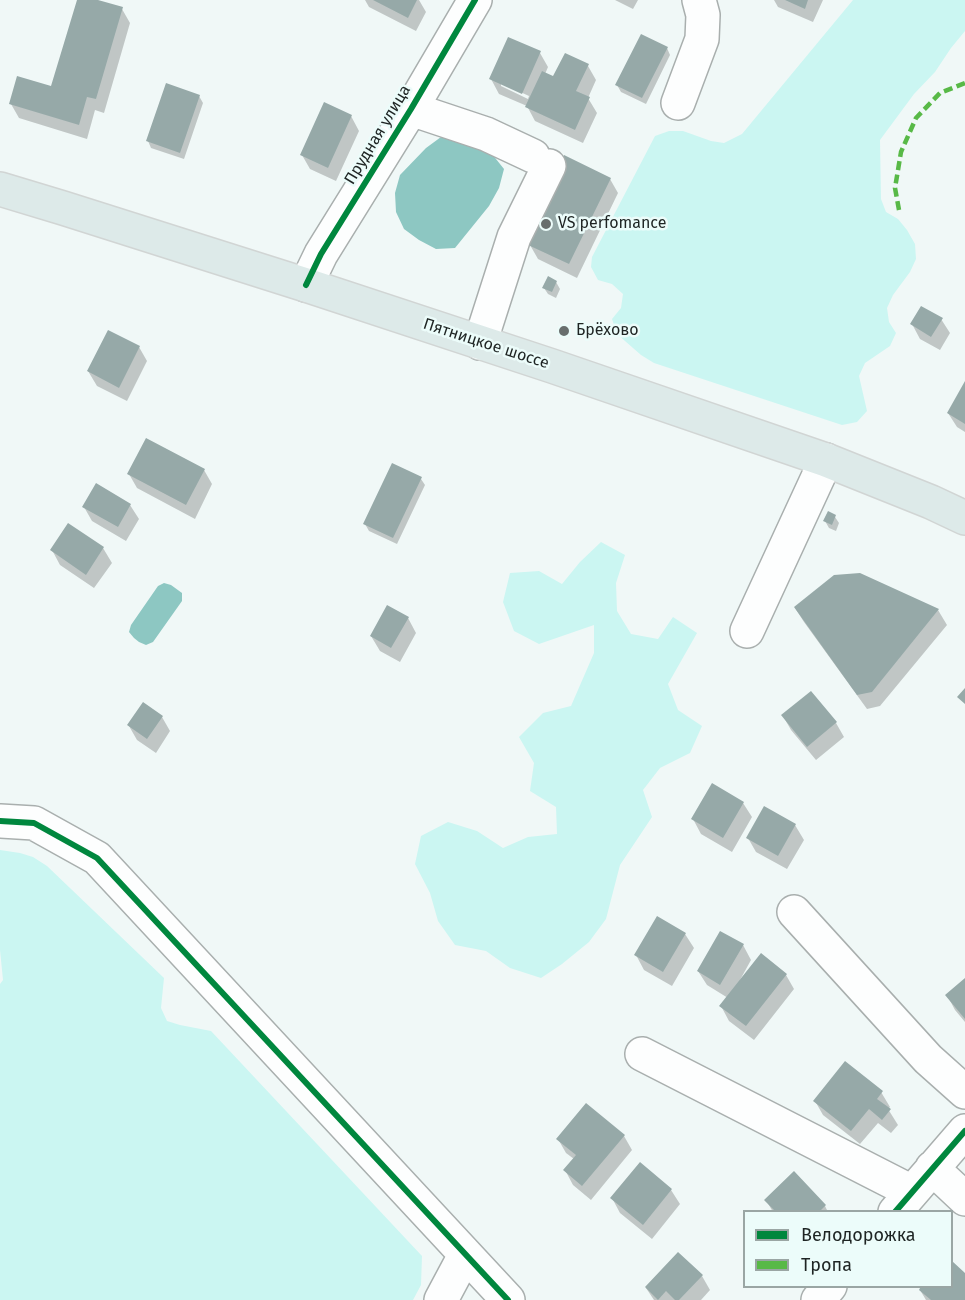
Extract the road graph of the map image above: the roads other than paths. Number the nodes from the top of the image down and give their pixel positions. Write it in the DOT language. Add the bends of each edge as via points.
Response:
graph roads {
  1 [pos="475,0"];
  2 [pos="699,0"];
  3 [pos="678,103"];
  4 [pos="411,109"];
  5 [pos="0,189"];
  6 [pos="306,285"];
  7 [pos="480,343"];
  8 [pos="826,460"];
  9 [pos="965,518"];
  10 [pos="747,631"];
  11 [pos="0,821"];
  12 [pos="794,912"];
  13 [pos="642,1054"];
  14 [pos="965,1092"];
  15 [pos="965,1131"];
  16 [pos="913,1190"];
  17 [pos="965,1199"];
  18 [pos="465,1256"];
  19 [pos="829,1288"];
  20 [pos="441,1300"];
  21 [pos="508,1300"];
  22 [pos="818,1300"];
  1 -- 4 [label="street, Прудная улица"];
  2 -- 3 [label="street" via="702,39"];
  4 -- 6 [label="street, Прудная улица"];
  4 -- 7 [label="street" via="486,134 541,161"];
  5 -- 6 [label="main road, Пятницкое шоссе"];
  6 -- 7 [label="main road, Пятницкое шоссе"];
  7 -- 8 [label="main road, Пятницкое шоссе"];
  8 -- 9 [label="main road, Пятницкое шоссе"];
  8 -- 10 [label="street"];
  11 -- 18 [label="street" via="34,823 98,858"];
  12 -- 14 [label="street" via="928,1059"];
  13 -- 16 [label="street"];
  15 -- 16 [label="street"];
  16 -- 17 [label="street"];
  18 -- 20 [label="street"];
  18 -- 21 [label="street"];
  19 -- 22 [label="street"];
}
